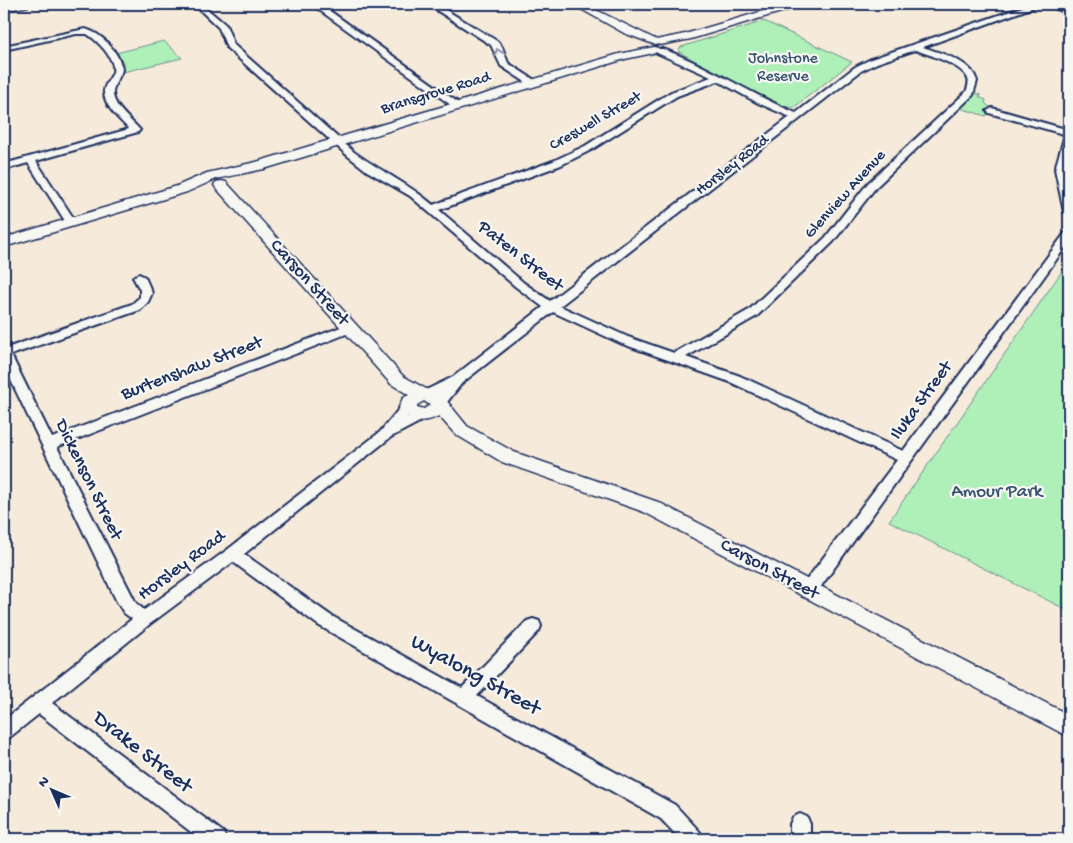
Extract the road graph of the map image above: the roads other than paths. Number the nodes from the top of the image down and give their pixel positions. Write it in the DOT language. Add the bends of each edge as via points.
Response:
graph roads {
  1 [pos="24,4"];
  2 [pos="315,4"];
  3 [pos="431,4"];
  4 [pos="577,4"];
  5 [pos="797,4"];
  6 [pos="1038,4"];
  7 [pos="1047,4"];
  8 [pos="202,5"];
  9 [pos="186,6"];
  10 [pos="778,6"];
  11 [pos="4,8"];
  12 [pos="1069,12"];
  13 [pos="657,46"];
  14 [pos="916,46"];
  15 [pos="4,48"];
  16 [pos="623,56"];
  17 [pos="717,78"];
  18 [pos="533,83"];
  19 [pos="458,106"];
  20 [pos="992,111"];
  21 [pos="796,116"];
  22 [pos="1069,133"];
  23 [pos="1069,138"];
  24 [pos="339,142"];
  25 [pos="30,160"];
  26 [pos="4,166"];
  27 [pos="259,166"];
  28 [pos="217,181"];
  29 [pos="432,209"];
  30 [pos="1069,212"];
  31 [pos="71,222"];
  32 [pos="1069,235"];
  33 [pos="4,243"];
  34 [pos="139,277"];
  35 [pos="551,306"];
  36 [pos="350,328"];
  37 [pos="4,353"];
  38 [pos="675,358"];
  39 [pos="424,405"];
  40 [pos="48,444"];
  41 [pos="906,458"];
  42 [pos="233,554"];
  43 [pos="808,591"];
  44 [pos="144,619"];
  45 [pos="533,626"];
  46 [pos="464,698"];
  47 [pos="40,704"];
  48 [pos="1069,727"];
  49 [pos="4,731"];
  50 [pos="216,839"];
  51 [pos="693,839"];
  1 -- 11 [label="main road"];
  2 -- 19 [label="street"];
  18 -- 3 [label="street, one-way" via="504,64 494,43"];
  4 -- 13 [label="street"];
  5 -- 10 [label="main road, Bransgrove Road"];
  6 -- 14 [label="street, Horsley Road"];
  7 -- 12 [label="street"];
  8 -- 9 [label="street, Paten Street"];
  8 -- 24 [label="street, Paten Street" via="202,9 222,27 230,46"];
  10 -- 13 [label="main road, Bransgrove Road"];
  13 -- 16 [label="main road, Bransgrove Road"];
  13 -- 17 [label="street"];
  14 -- 21 [label="street, Horsley Road" via="858,69"];
  14 -- 38 [label="street, Glenview Avenue" via="970,74 973,80 970,93 872,185 829,240 752,313"];
  15 -- 25 [label="street" via="87,29 117,61 118,69 108,95 135,130"];
  16 -- 18 [label="main road, Bransgrove Road"];
  17 -- 21 [label="street"];
  17 -- 29 [label="street, Creswell Street" via="667,98 588,148 557,163"];
  18 -- 19 [label="main road, Bransgrove Road"];
  19 -- 24 [label="main road, Bransgrove Road"];
  20 -- 22 [label="street"];
  21 -- 35 [label="street, Horsley Road"];
  23 -- 30 [label="street" via="1060,172"];
  24 -- 27 [label="main road, Bransgrove Road"];
  24 -- 29 [label="street, Paten Street" via="365,165"];
  25 -- 26 [label="street"];
  25 -- 31 [label="street"];
  27 -- 28 [label="main road, Bransgrove Road"];
  28 -- 31 [label="main road, Bransgrove Road"];
  28 -- 36 [label="street, Carson Street"];
  29 -- 35 [label="street, Paten Street" via="520,285"];
  31 -- 33 [label="main road, Bransgrove Road"];
  32 -- 41 [label="street, Iluka Street"];
  34 -- 37 [label="street" via="147,293 136,306"];
  35 -- 38 [label="street, Paten Street" via="624,340"];
  35 -- 39 [label="street, Horsley Road"];
  36 -- 39 [label="street, Carson Street"];
  36 -- 40 [label="street, Burtenshaw Street"];
  37 -- 40 [label="street, Dickenson Street"];
  38 -- 41 [label="street, Paten Street" via="735,379"];
  39 -- 42 [label="street, Horsley Road"];
  39 -- 43 [label="street, Carson Street" via="441,424 461,430 519,462 651,507"];
  40 -- 44 [label="street, Dickenson Street" via="123,597 130,608"];
  41 -- 43 [label="street, Iluka Street"];
  42 -- 44 [label="street, Horsley Road"];
  42 -- 46 [label="street, Wyalong Street" via="324,620"];
  43 -- 48 [label="street, Carson Street"];
  44 -- 47 [label="street, Horsley Road"];
  45 -- 46 [label="street"];
  46 -- 51 [label="street, Wyalong Street" via="668,812"];
  47 -- 49 [label="street, Horsley Road"];
  47 -- 50 [label="street, Drake Street"];
}
